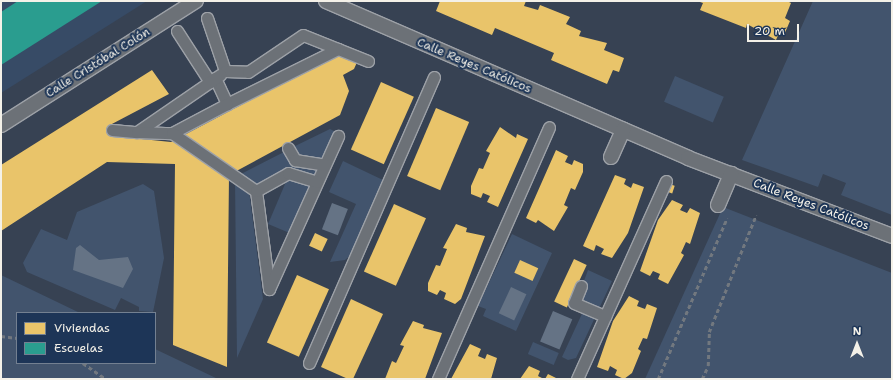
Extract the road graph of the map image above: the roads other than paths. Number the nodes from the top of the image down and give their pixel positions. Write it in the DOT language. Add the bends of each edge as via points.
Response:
graph roads {
  1 [pos="196,1"];
  2 [pos="326,1"];
  3 [pos="207,18"];
  4 [pos="177,31"];
  5 [pos="338,49"];
  6 [pos="368,61"];
  7 [pos="225,71"];
  8 [pos="434,77"];
  9 [pos="212,80"];
  10 [pos="227,104"];
  11 [pos="1,125"];
  12 [pos="549,127"];
  13 [pos="112,130"];
  14 [pos="623,130"];
  15 [pos="137,132"];
  16 [pos="172,133"];
  17 [pos="338,136"];
  18 [pos="288,148"];
  19 [pos="611,157"];
  20 [pos="325,166"];
  21 [pos="731,174"];
  22 [pos="666,181"];
  23 [pos="317,182"];
  24 [pos="256,191"];
  25 [pos="724,209"];
  26 [pos="892,236"];
  27 [pos="581,286"];
  28 [pos="605,316"];
  29 [pos="309,363"];
  30 [pos="438,379"];
  31 [pos="577,379"];
  1 -- 11 [label="street, Calle Cristóbal Colón"];
  2 -- 14 [label="street, Calle Reyes Católicos"];
  3 -- 7 [label="street"];
  4 -- 9 [label="street"];
  5 -- 6 [label="street"];
  5 -- 7 [label="street" via="303,35 248,72"];
  5 -- 10 [label="street"];
  7 -- 9 [label="street"];
  8 -- 29 [label="street"];
  9 -- 10 [label="street"];
  9 -- 15 [label="street"];
  10 -- 16 [label="street"];
  12 -- 30 [label="street"];
  13 -- 15 [label="street"];
  14 -- 19 [label="street"];
  14 -- 21 [label="street, Calle Reyes Católicos"];
  15 -- 16 [label="street"];
  16 -- 24 [label="street"];
  17 -- 20 [label="street"];
  18 -- 20 [label="street" via="295,160"];
  20 -- 23 [label="street"];
  21 -- 25 [label="street"];
  21 -- 26 [label="street, Calle Reyes Católicos"];
  22 -- 28 [label="street"];
  23 -- 24 [label="street" via="288,173"];
  23 -- 24 [label="street" via="269,290"];
  27 -- 28 [label="street" via="574,303"];
  28 -- 31 [label="street"];
}
